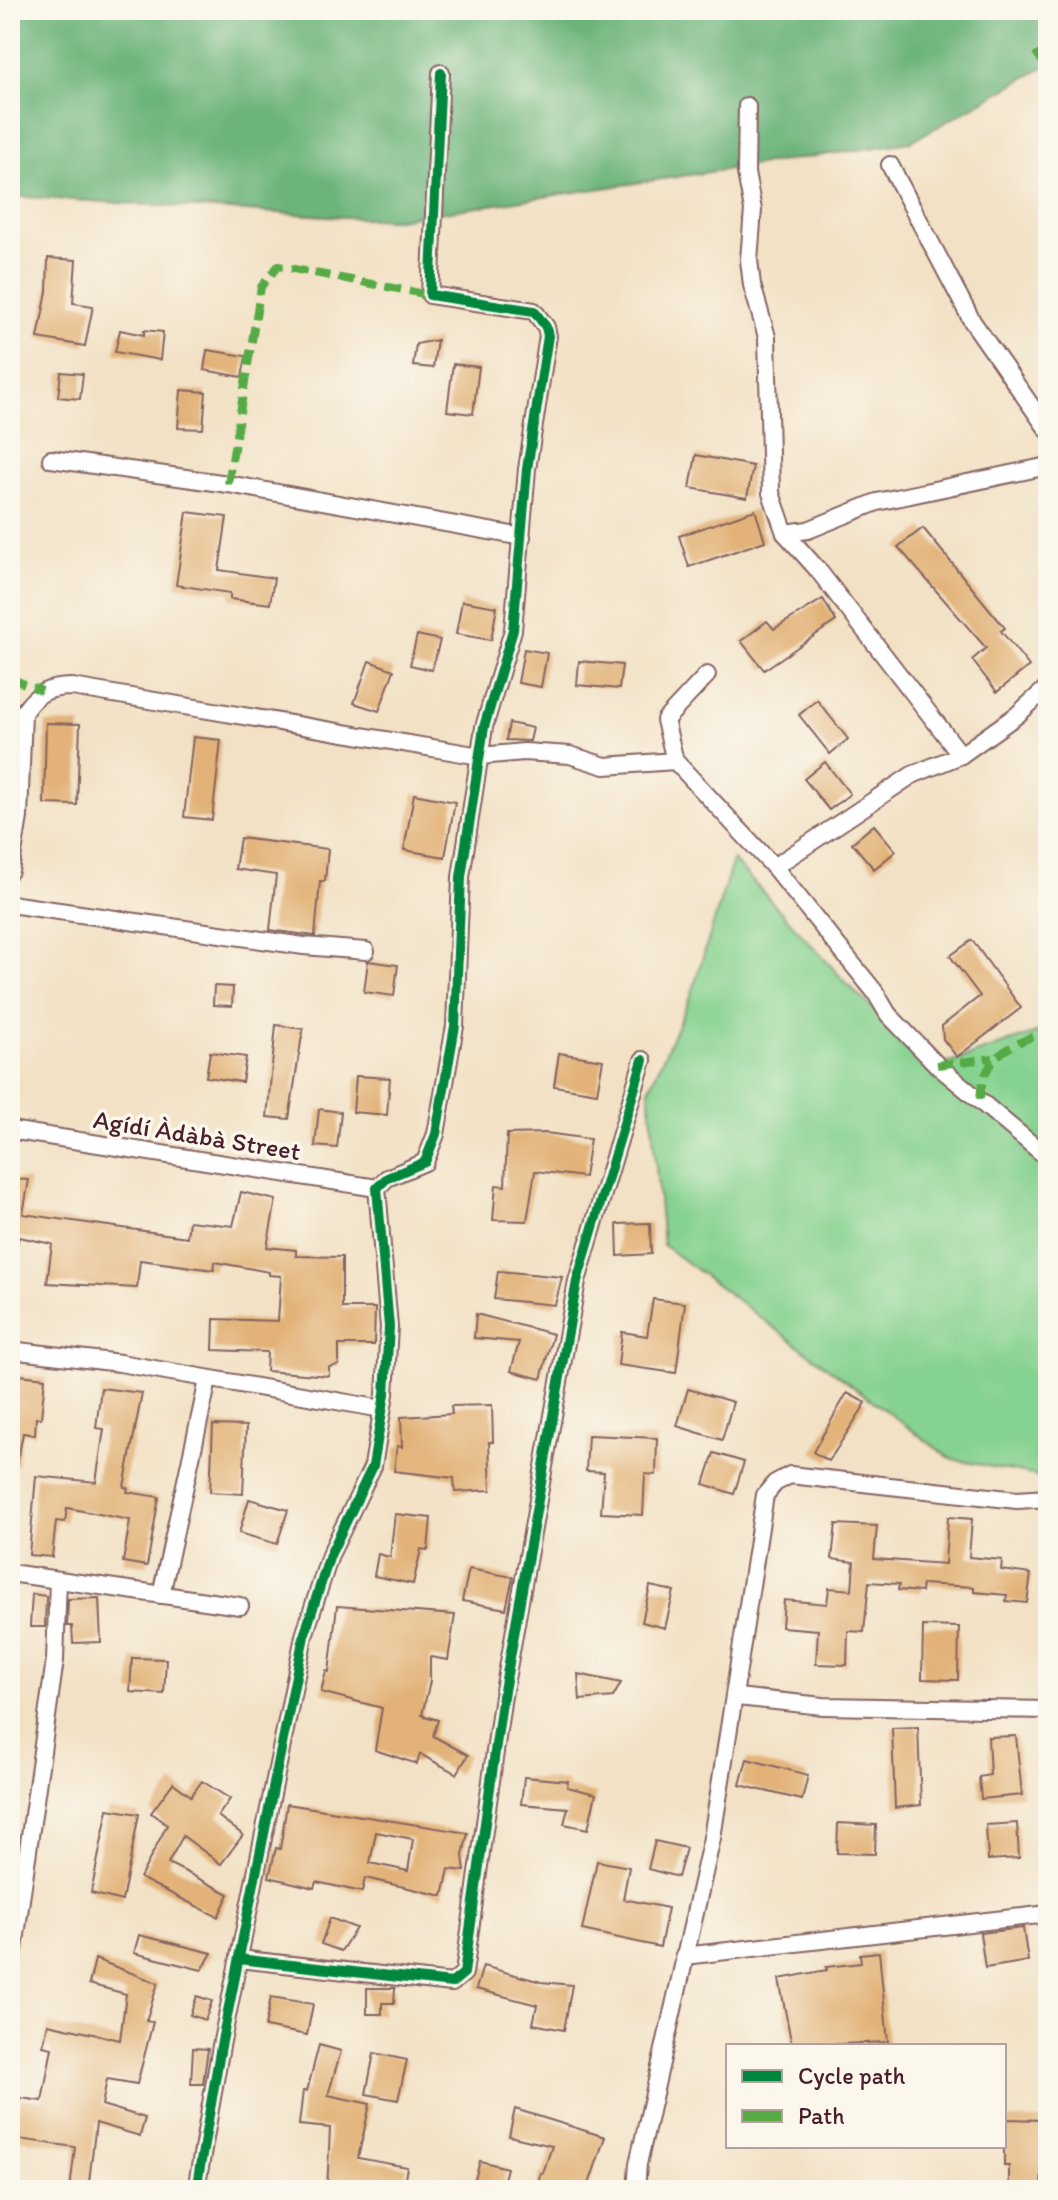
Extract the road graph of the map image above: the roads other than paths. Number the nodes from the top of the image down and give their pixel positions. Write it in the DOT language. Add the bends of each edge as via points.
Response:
graph roads {
  1 [pos="441,73"];
  2 [pos="747,106"];
  3 [pos="890,165"];
  4 [pos="1048,430"];
  5 [pos="51,459"];
  6 [pos="1048,466"];
  7 [pos="785,533"];
  8 [pos="522,537"];
  9 [pos="707,675"];
  10 [pos="1048,687"];
  11 [pos="961,755"];
  12 [pos="480,756"];
  13 [pos="675,761"];
  14 [pos="774,867"];
  15 [pos="10,871"];
  16 [pos="10,904"];
  17 [pos="366,951"];
  18 [pos="643,1060"];
  19 [pos="10,1130"];
  20 [pos="1048,1158"];
  21 [pos="377,1188"];
  22 [pos="10,1350"];
  23 [pos="208,1380"];
  24 [pos="382,1409"];
  25 [pos="1048,1498"];
  26 [pos="10,1573"];
  27 [pos="58,1580"];
  28 [pos="161,1595"];
  29 [pos="240,1606"];
  30 [pos="737,1697"];
  31 [pos="1048,1710"];
  32 [pos="16,1903"];
  33 [pos="1048,1914"];
  34 [pos="13,1940"];
  35 [pos="684,1956"];
  36 [pos="239,1959"];
  37 [pos="10,1977"];
  38 [pos="196,2190"];
  39 [pos="636,2190"];
  1 -- 8 [label="street" via="430,295 534,311 546,327"];
  2 -- 7 [label="street" via="746,173 753,210 749,260 767,337 771,493"];
  3 -- 4 [label="street" via="972,321"];
  5 -- 8 [label="street" via="228,484"];
  6 -- 7 [label="street" via="877,502 808,530"];
  7 -- 11 [label="street"];
  8 -- 12 [label="street" via="513,630"];
  9 -- 13 [label="street" via="665,720"];
  10 -- 11 [label="street"];
  11 -- 14 [label="street" via="912,775"];
  12 -- 13 [label="street" via="570,755 605,766"];
  12 -- 15 [label="street" via="54,687 29,702 23,713 19,817"];
  12 -- 21 [label="street" via="461,877 455,1026 436,1134 425,1162 387,1178"];
  13 -- 14 [label="street"];
  14 -- 20 [label="street" via="937,1065"];
  16 -- 17 [label="street"];
  18 -- 36 [label="street" via="577,1281 502,1702 464,1973 452,1983"];
  19 -- 21 [label="street, Agídí Àdàbà Street"];
  21 -- 24 [label="street" via="389,1327"];
  22 -- 23 [label="street"];
  23 -- 24 [label="street"];
  23 -- 28 [label="street"];
  24 -- 36 [label="street" via="373,1466 330,1555 304,1636"];
  25 -- 30 [label="street" via="1017,1500 790,1475 775,1483 765,1495"];
  26 -- 27 [label="street"];
  27 -- 28 [label="street"];
  27 -- 32 [label="street" via="55,1660"];
  28 -- 29 [label="street"];
  30 -- 31 [label="street" via="823,1706"];
  30 -- 35 [label="street"];
  32 -- 34 [label="street"];
  33 -- 35 [label="street"];
  34 -- 37 [label="street"];
  35 -- 39 [label="street"];
  36 -- 38 [label="street"];
}
